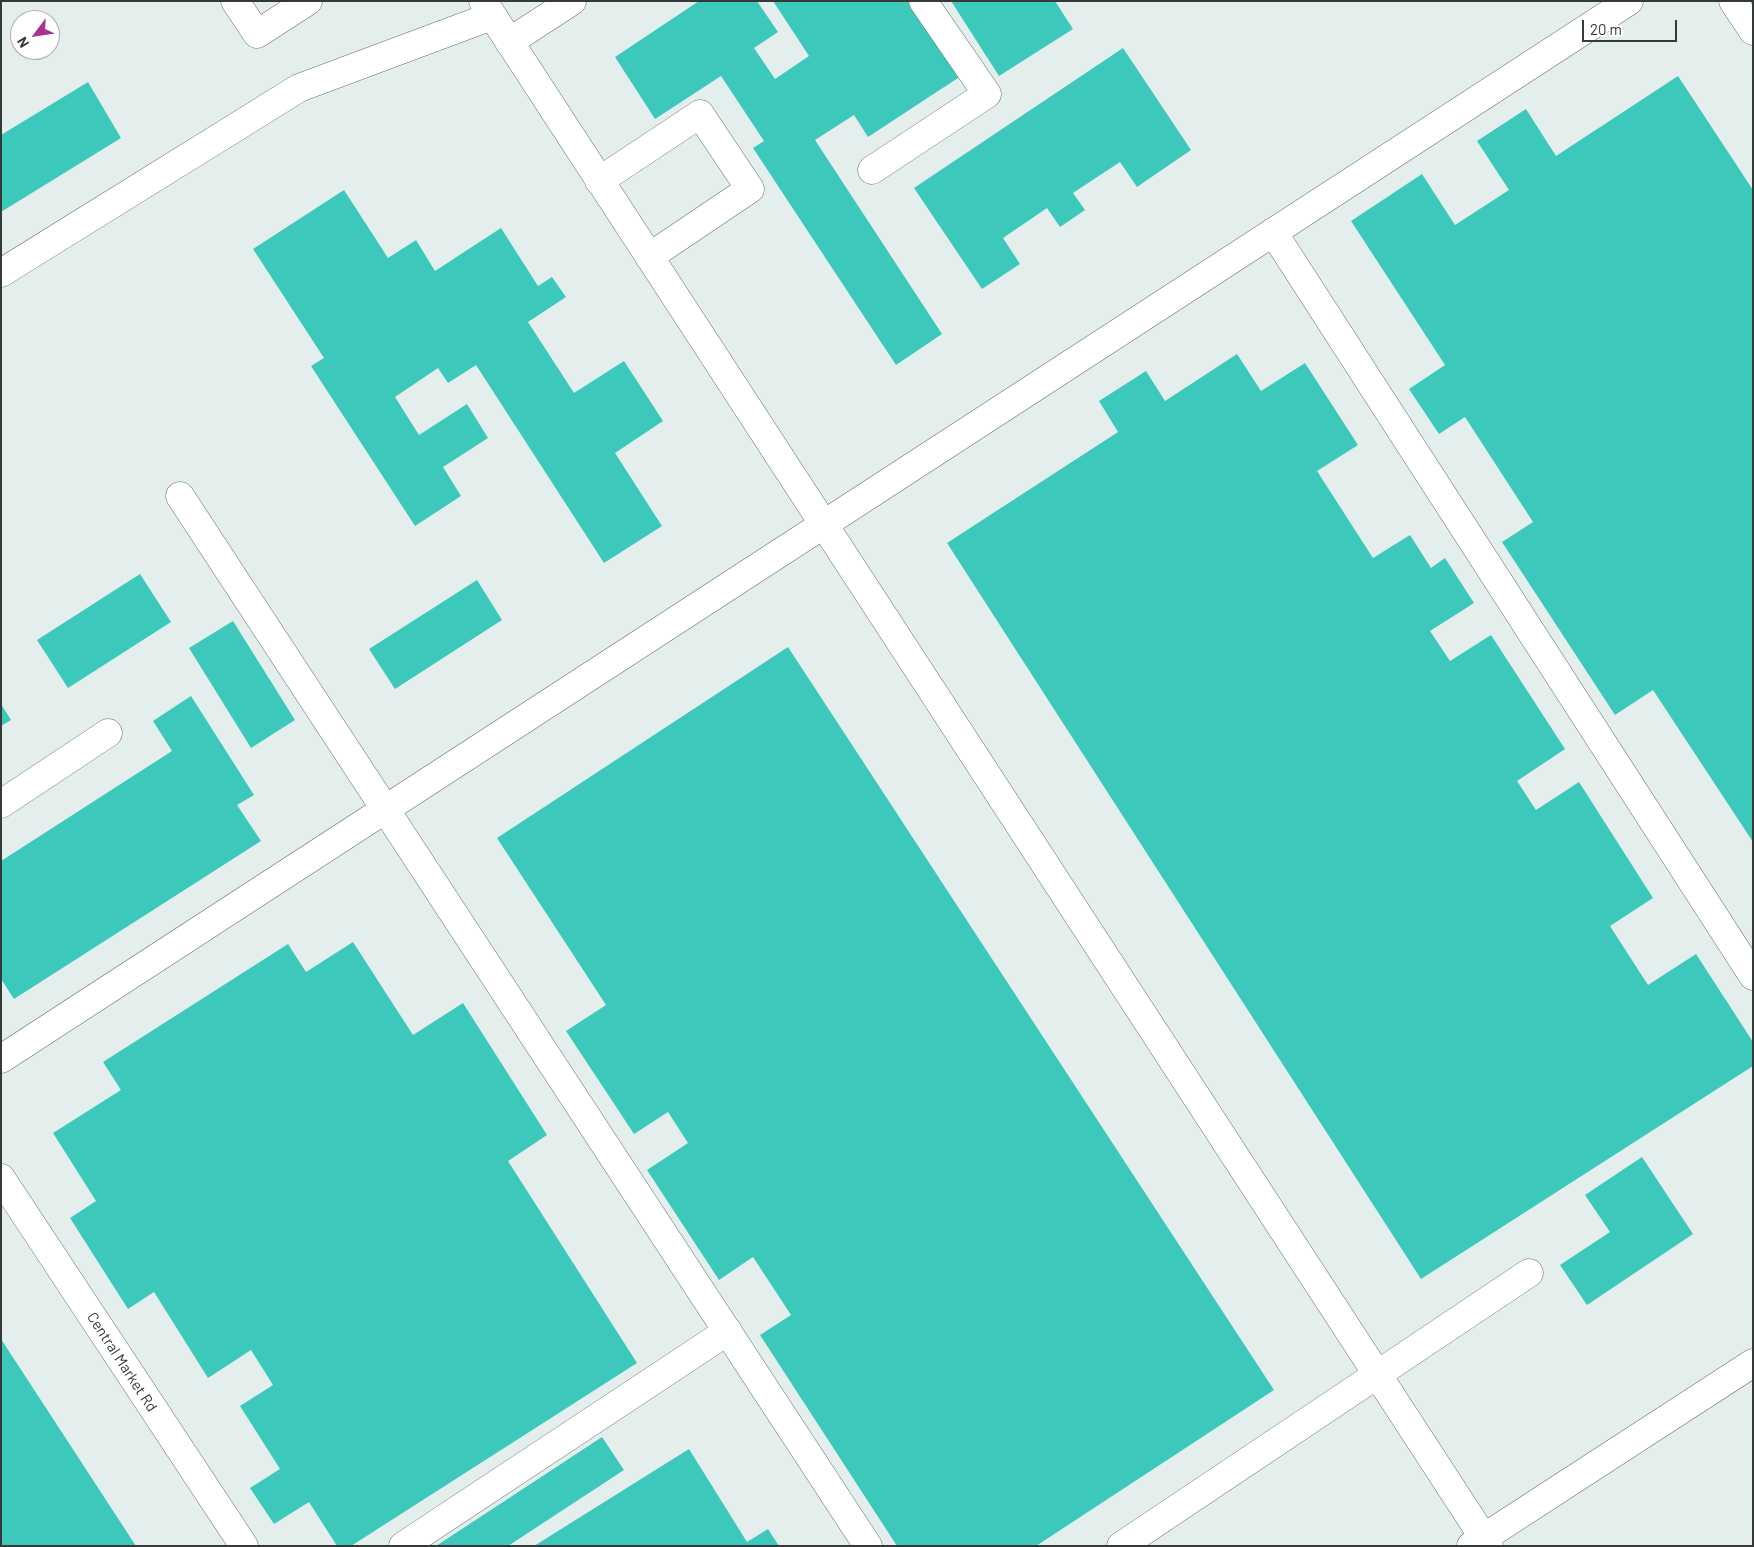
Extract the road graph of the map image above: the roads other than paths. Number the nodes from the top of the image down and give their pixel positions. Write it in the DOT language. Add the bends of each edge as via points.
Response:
graph roads {
  1 [pos="236,1"];
  2 [pos="308,1"];
  3 [pos="572,1"];
  4 [pos="923,1"];
  5 [pos="1629,1"];
  6 [pos="1733,1"];
  7 [pos="487,9"];
  8 [pos="1753,31"];
  9 [pos="509,42"];
  10 [pos="872,170"];
  11 [pos="600,181"];
  12 [pos="1273,232"];
  13 [pos="649,257"];
  14 [pos="1,273"];
  15 [pos="180,496"];
  16 [pos="823,524"];
  17 [pos="108,733"];
  18 [pos="1,804"];
  19 [pos="386,808"];
  20 [pos="1753,976"];
  21 [pos="1,1058"];
  22 [pos="1,1178"];
  23 [pos="1528,1273"];
  24 [pos="728,1331"];
  25 [pos="1753,1362"];
  26 [pos="1377,1374"];
  27 [pos="1481,1543"];
  28 [pos="244,1546"];
  29 [pos="403,1546"];
  30 [pos="868,1546"];
  31 [pos="1121,1546"];
  1 -- 2 [label="street" via="257,34"];
  3 -- 9 [label="street"];
  4 -- 10 [label="street" via="987,94"];
  5 -- 12 [label="street"];
  6 -- 8 [label="street"];
  7 -- 9 [label="street"];
  7 -- 14 [label="street" via="299,88"];
  9 -- 11 [label="street"];
  11 -- 13 [label="street"];
  11 -- 13 [label="street" via="700,114 750,189"];
  12 -- 16 [label="street"];
  12 -- 20 [label="street"];
  13 -- 16 [label="street"];
  15 -- 19 [label="street"];
  16 -- 19 [label="street"];
  16 -- 26 [label="street"];
  17 -- 18 [label="street"];
  19 -- 21 [label="street"];
  19 -- 24 [label="street"];
  22 -- 28 [label="street, Central Market Rd"];
  23 -- 26 [label="street"];
  24 -- 29 [label="street"];
  24 -- 30 [label="street"];
  25 -- 27 [label="street"];
  26 -- 27 [label="street"];
  26 -- 31 [label="street"];
}
